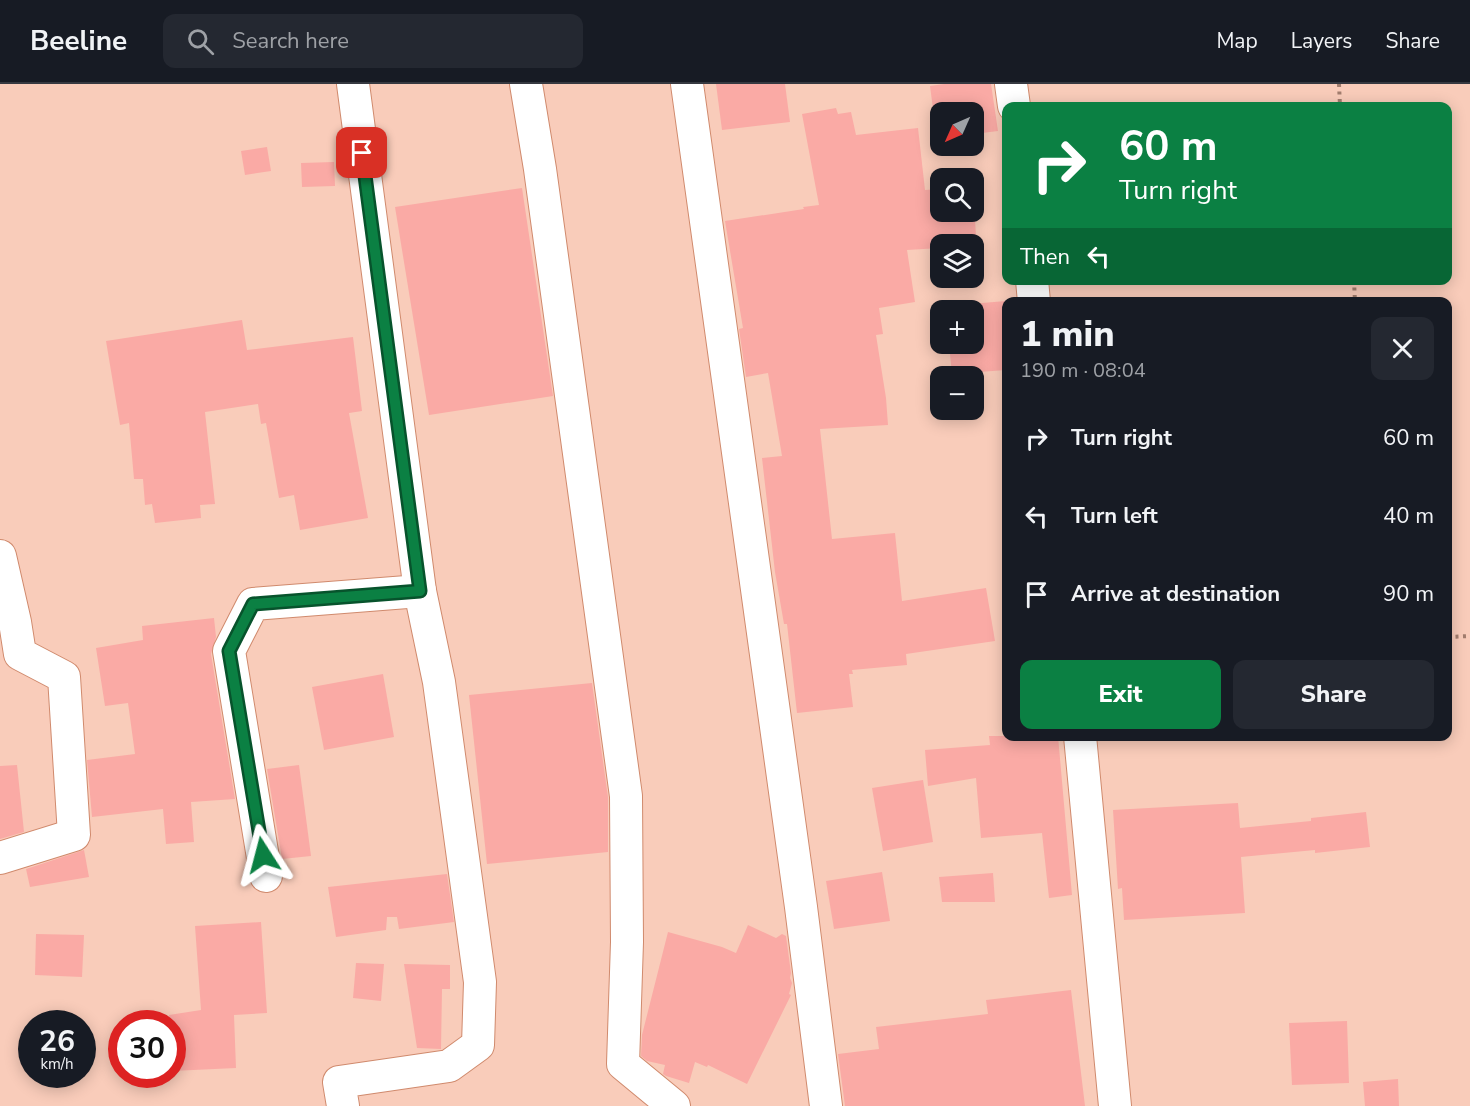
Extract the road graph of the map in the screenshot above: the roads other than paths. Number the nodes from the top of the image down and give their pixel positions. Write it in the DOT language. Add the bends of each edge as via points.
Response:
graph roads {
  1 [pos="353,84"];
  2 [pos="526,84"];
  3 [pos="687,84"];
  4 [pos="1011,84"];
  5 [pos="1013,102"];
  6 [pos="0,556"];
  7 [pos="420,591"];
  8 [pos="1080,741"];
  9 [pos="0,858"];
  10 [pos="266,876"];
  11 [pos="343,1106"];
  12 [pos="674,1106"];
  13 [pos="826,1106"];
  14 [pos="1115,1106"];
  1 -- 7 [label="street"];
  2 -- 12 [label="street" via="626,796 623,1064"];
  3 -- 13 [label="street"];
  4 -- 5 [label="street"];
  6 -- 9 [label="street" via="20,654 64,677 74,835"];
  7 -- 10 [label="street" via="253,604 229,651"];
  7 -- 11 [label="street" via="439,682 480,982 478,1045 449,1066 339,1082"];
  8 -- 14 [label="street"];
}
